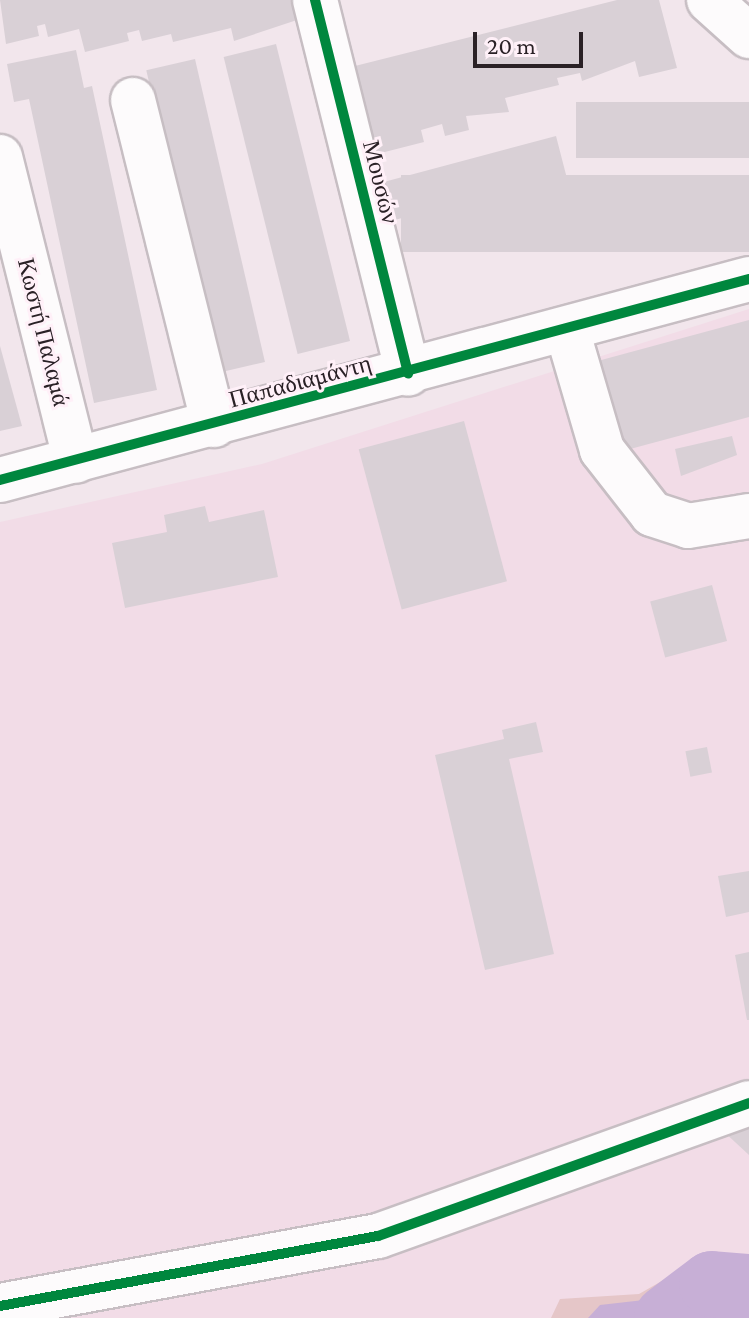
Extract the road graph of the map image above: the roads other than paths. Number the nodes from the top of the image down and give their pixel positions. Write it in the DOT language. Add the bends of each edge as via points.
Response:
graph roads {
  1 [pos="315,0"];
  2 [pos="709,0"];
  3 [pos="749,36"];
  4 [pos="133,100"];
  5 [pos="0,157"];
  6 [pos="749,279"];
  7 [pos="567,330"];
  8 [pos="408,374"];
  9 [pos="214,425"];
  10 [pos="76,461"];
  11 [pos="0,480"];
  12 [pos="749,516"];
  13 [pos="749,1103"];
  14 [pos="0,1306"];
  1 -- 8 [label="street, Μουσών"];
  2 -- 3 [label="street"];
  4 -- 9 [label="street"];
  5 -- 10 [label="street, Κωστή Παλαμά"];
  6 -- 7 [label="street, Παπαδιαμάντη"];
  7 -- 8 [label="street, Παπαδιαμάντη"];
  7 -- 12 [label="street" via="602,450 652,514 688,526"];
  8 -- 9 [label="street, Παπαδιαμάντη"];
  9 -- 10 [label="street, Παπαδιαμάντη"];
  10 -- 11 [label="street, Παπαδιαμάντη"];
  13 -- 14 [label="street" via="378,1236"];
}
